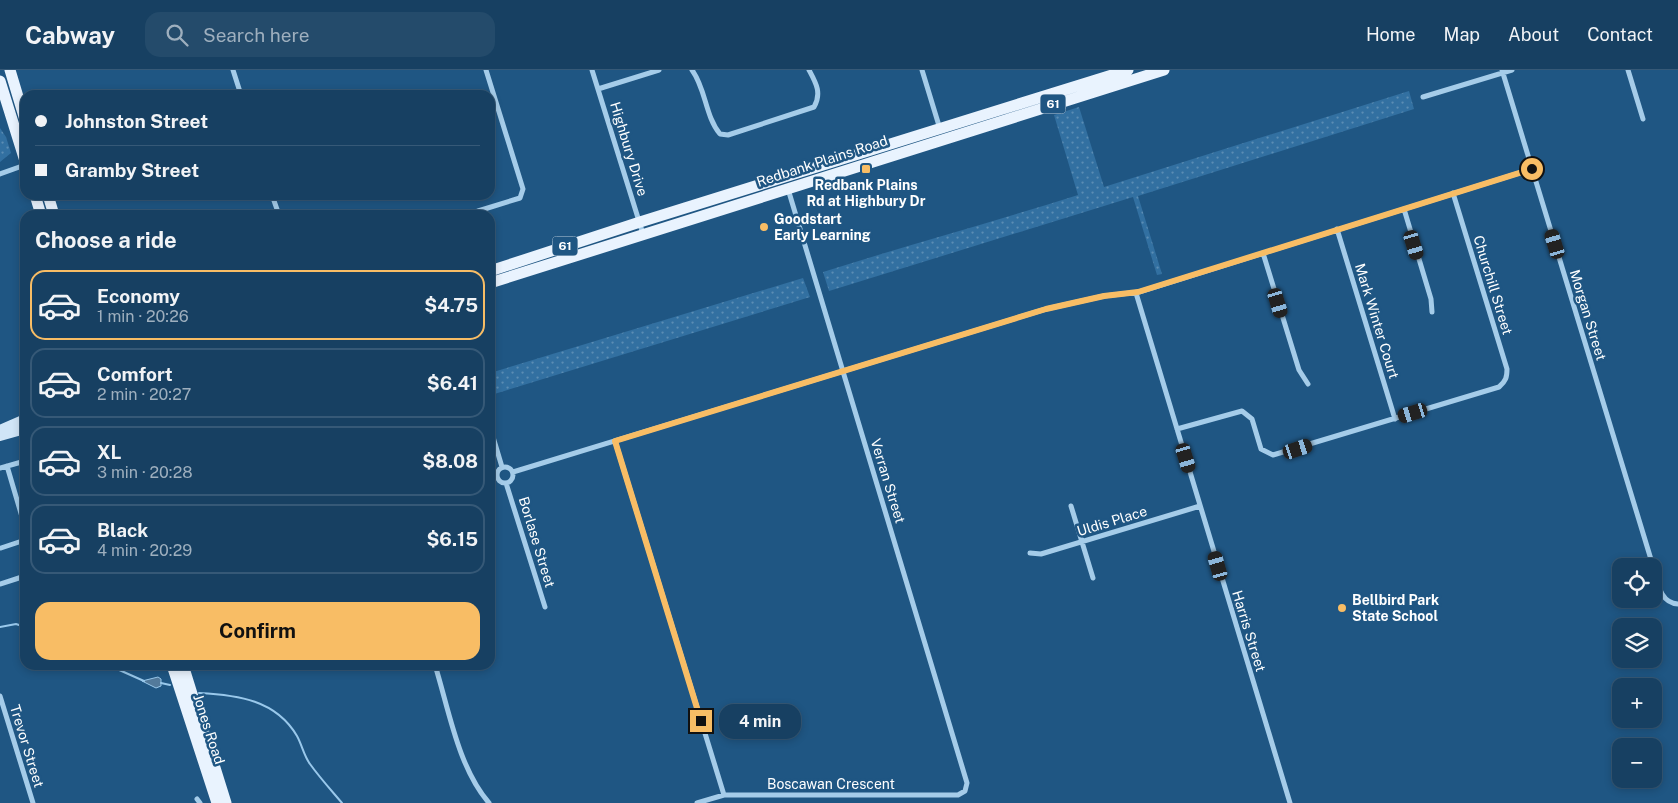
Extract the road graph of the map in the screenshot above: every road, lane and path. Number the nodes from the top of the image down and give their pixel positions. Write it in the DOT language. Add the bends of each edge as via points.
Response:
graph roads {
  1 [pos="10,70"];
  2 [pos="233,70"];
  3 [pos="486,70"];
  4 [pos="592,70"];
  5 [pos="659,70"];
  6 [pos="692,70"];
  7 [pos="809,70"];
  8 [pos="922,70"];
  9 [pos="1128,70"];
  10 [pos="1164,70"];
  11 [pos="1512,70"];
  12 [pos="1628,70"];
  13 [pos="1502,71"];
  14 [pos="0,81"];
  15 [pos="598,89"];
  16 [pos="239,90"];
  17 [pos="492,90"];
  18 [pos="1423,97"];
  19 [pos="495,99"];
  20 [pos="20,103"];
  21 [pos="1643,119"];
  22 [pos="940,129"];
  23 [pos="20,147"];
  24 [pos="20,165"];
  25 [pos="1532,169"];
  26 [pos="0,174"];
  27 [pos="786,183"];
  28 [pos="1453,194"];
  29 [pos="1404,209"];
  30 [pos="481,210"];
  31 [pos="640,222"];
  32 [pos="1338,230"];
  33 [pos="644,234"];
  34 [pos="1263,253"];
  35 [pos="495,269"];
  36 [pos="495,281"];
  37 [pos="1136,293"];
  38 [pos="1432,312"];
  39 [pos="843,371"];
  40 [pos="1308,384"];
  41 [pos="1395,419"];
  42 [pos="20,421"];
  43 [pos="1177,429"];
  44 [pos="0,430"];
  45 [pos="20,430"];
  46 [pos="0,436"];
  47 [pos="615,441"];
  48 [pos="495,444"];
  49 [pos="20,462"];
  50 [pos="7,466"];
  51 [pos="502,467"];
  52 [pos="0,468"];
  53 [pos="513,472"];
  54 [pos="496,478"];
  55 [pos="506,483"];
  56 [pos="1071,506"];
  57 [pos="1200,506"];
  58 [pos="20,510"];
  59 [pos="20,542"];
  60 [pos="1082,542"];
  61 [pos="1,548"];
  62 [pos="1030,553"];
  63 [pos="1650,558"];
  64 [pos="20,578"];
  65 [pos="1093,578"];
  66 [pos="0,584"];
  67 [pos="1662,594"];
  68 [pos="1678,604"];
  69 [pos="545,607"];
  70 [pos="174,670"];
  71 [pos="185,670"];
  72 [pos="437,670"];
  73 [pos="0,696"];
  74 [pos="965,791"];
  75 [pos="724,795"];
  76 [pos="33,803"];
  77 [pos="217,803"];
  78 [pos="226,803"];
  79 [pos="488,803"];
  80 [pos="697,803"];
  81 [pos="1290,803"];
  1 -- 20 [label="main road"];
  2 -- 16 [label="street"];
  3 -- 17 [label="street"];
  4 -- 15 [label="street, Highbury Drive"];
  5 -- 15 [label="street"];
  6 -- 7 [label="street" via="699,79 714,127 720,134 728,135 814,107 819,93"];
  8 -- 22 [label="street"];
  9 -- 22 [label="main road, Redbank Plains Road / 61"];
  10 -- 27 [label="main road, Redbank Plains Road / 61"];
  11 -- 13 [label="street"];
  12 -- 21 [label="street"];
  13 -- 18 [label="street"];
  13 -- 25 [label="street, Morgan Street"];
  14 -- 23 [label="main road"];
  15 -- 31 [label="street, Highbury Drive"];
  19 -- 30 [label="street" via="523,189 520,198"];
  22 -- 27 [label="main road, Redbank Plains Road / 61"];
  24 -- 26 [label="street"];
  25 -- 28 [label="street"];
  25 -- 63 [label="street, Morgan Street"];
  27 -- 31 [label="main road, Redbank Plains Road / 61"];
  27 -- 33 [label="main road, Redbank Plains Road / 61"];
  27 -- 39 [label="street, Verran Street"];
  28 -- 29 [label="street"];
  28 -- 41 [label="street, Churchill Street" via="1507,377 1500,386"];
  29 -- 32 [label="street"];
  29 -- 38 [label="street"];
  31 -- 33 [label="street, Highbury Drive"];
  31 -- 35 [label="main road, Redbank Plains Road / 61"];
  32 -- 34 [label="street"];
  32 -- 41 [label="street, Mark Winter Court"];
  33 -- 36 [label="main road, Redbank Plains Road / 61"];
  34 -- 37 [label="street"];
  34 -- 40 [label="street" via="1299,370"];
  37 -- 39 [label="street" via="1079,300"];
  37 -- 43 [label="street, Harris Street"];
  39 -- 47 [label="street"];
  39 -- 74 [label="street, Verran Street" via="967,783"];
  41 -- 43 [label="street" via="1273,455 1261,449 1252,419 1242,411"];
  42 -- 44 [label="street"];
  43 -- 57 [label="street, Harris Street"];
  45 -- 46 [label="street"];
  47 -- 53 [label="street"];
  47 -- 75 [label="street"];
  48 -- 51 [label="street"];
  49 -- 50 [label="street"];
  50 -- 52 [label="street"];
  50 -- 58 [label="street"];
  51 -- 53 [label="street"];
  51 -- 54 [label="street"];
  53 -- 55 [label="street" via="512,479"];
  54 -- 55 [label="street"];
  55 -- 69 [label="street, Borlase Street"];
  56 -- 60 [label="street"];
  57 -- 60 [label="street, Uldis Place"];
  57 -- 81 [label="street, Harris Street"];
  59 -- 61 [label="street"];
  60 -- 62 [label="street, Uldis Place" via="1041,554"];
  60 -- 65 [label="street"];
  64 -- 66 [label="street"];
  67 -- 68 [label="street, Morgan Street" via="1670,602"];
  70 -- 77 [label="main road, Jones Road"];
  71 -- 78 [label="main road, Jones Road"];
  72 -- 79 [label="street" via="466,768"];
  73 -- 76 [label="street, Trevor Street"];
  74 -- 75 [label="street, Boscawan Crescent" via="958,795"];
  75 -- 80 [label="street, Boscawan Crescent"];
}
